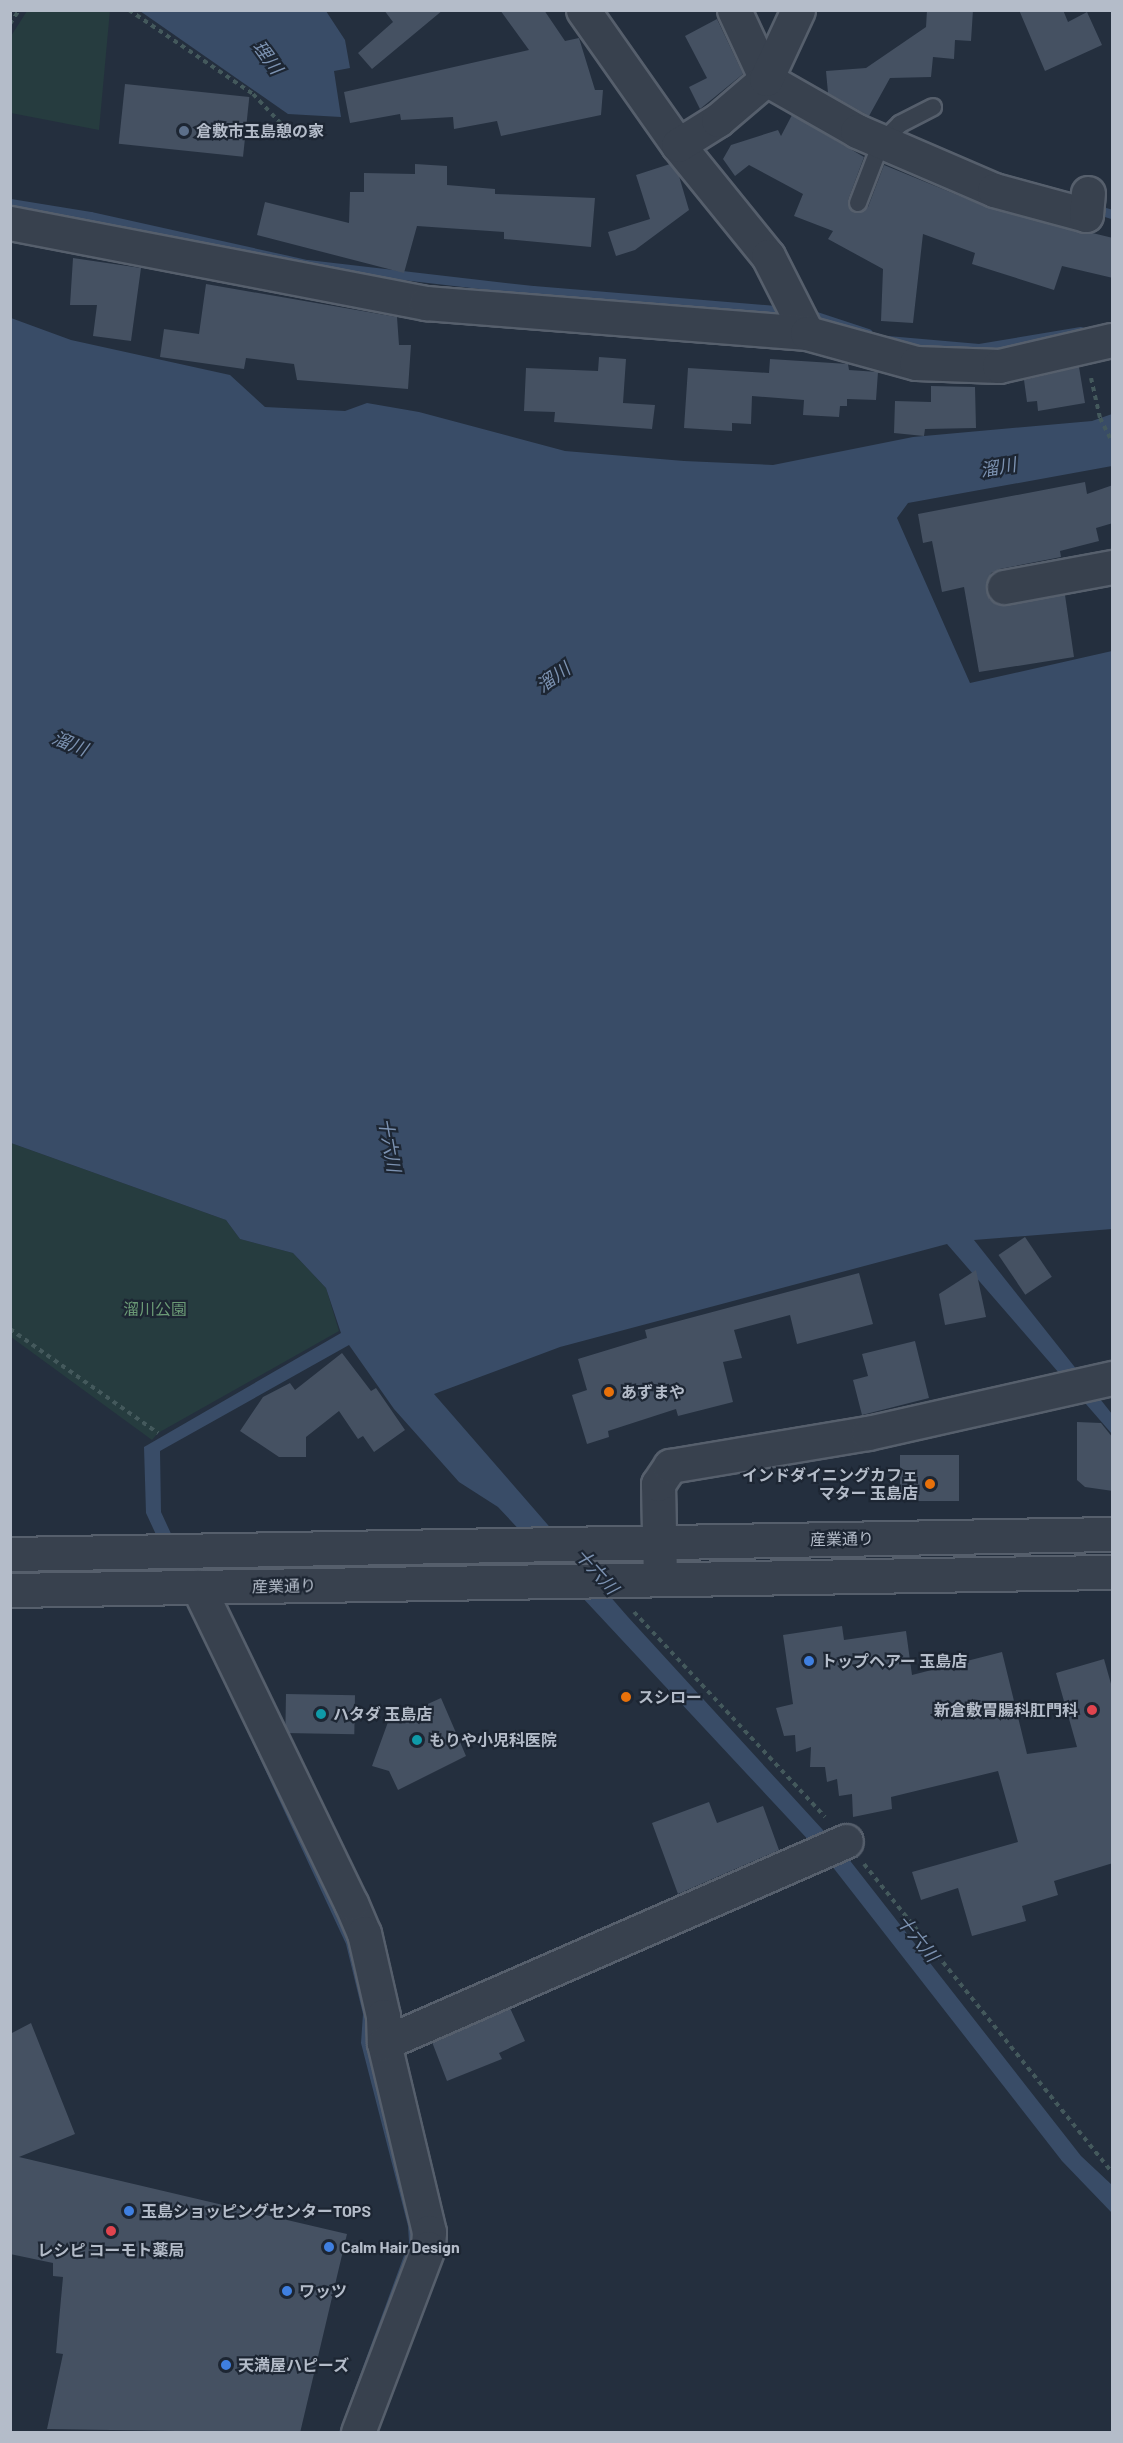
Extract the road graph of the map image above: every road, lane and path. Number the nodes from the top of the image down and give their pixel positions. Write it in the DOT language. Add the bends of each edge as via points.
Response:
graph roads {
  1 [pos="19,10"];
  2 [pos="129,10"];
  3 [pos="582,10"];
  4 [pos="734,10"];
  5 [pos="798,10"];
  6 [pos="10,24"];
  7 [pos="770,71"];
  8 [pos="933,107"];
  9 [pos="286,129"];
  10 [pos="888,136"];
  11 [pos="678,145"];
  12 [pos="1087,201"];
  13 [pos="858,203"];
  14 [pos="10,223"];
  15 [pos="807,333"];
  16 [pos="1099,344"];
  17 [pos="1113,442"];
  18 [pos="1113,567"];
  19 [pos="1004,587"];
  20 [pos="10,1329"];
  21 [pos="1113,1378"];
  22 [pos="158,1433"];
  23 [pos="1113,1534"];
  24 [pos="659,1542"];
  25 [pos="10,1554"];
  26 [pos="1113,1572"];
  27 [pos="660,1579"];
  28 [pos="607,1581"];
  29 [pos="198,1587"];
  30 [pos="10,1590"];
  31 [pos="832,1848"];
  32 [pos="384,2043"];
  33 [pos="1113,2172"];
  34 [pos="358,2433"];
  1 -- 6 [label="path"];
  2 -- 9 [label="path" via="253,94"];
  3 -- 11 [label="street"];
  4 -- 7 [label="street"];
  5 -- 7 [label="street"];
  7 -- 10 [label="street"];
  7 -- 11 [label="street" via="718,120"];
  8 -- 10 [label="lane"];
  10 -- 12 [label="street" via="994,190"];
  10 -- 13 [label="lane"];
  11 -- 15 [label="street" via="768,256"];
  14 -- 15 [label="street" via="426,303"];
  15 -- 16 [label="street" via="916,363 999,366"];
  16 -- 17 [label="path" via="1100,418"];
  18 -- 19 [label="street"];
  20 -- 22 [label="path"];
  21 -- 24 [label="street" via="868,1433 670,1466 657,1484"];
  23 -- 24 [label="street, 産業通り"];
  24 -- 25 [label="street, 産業通り"];
  24 -- 27 [label="street"];
  26 -- 27 [label="street"];
  27 -- 28 [label="street"];
  28 -- 29 [label="street, 産業通り"];
  28 -- 31 [label="path"];
  29 -- 30 [label="street, 産業通り"];
  29 -- 32 [label="street" via="364,1933"];
  31 -- 32 [label="street"];
  31 -- 33 [label="path"];
  32 -- 34 [label="street" via="429,2232 428,2248"];
}
